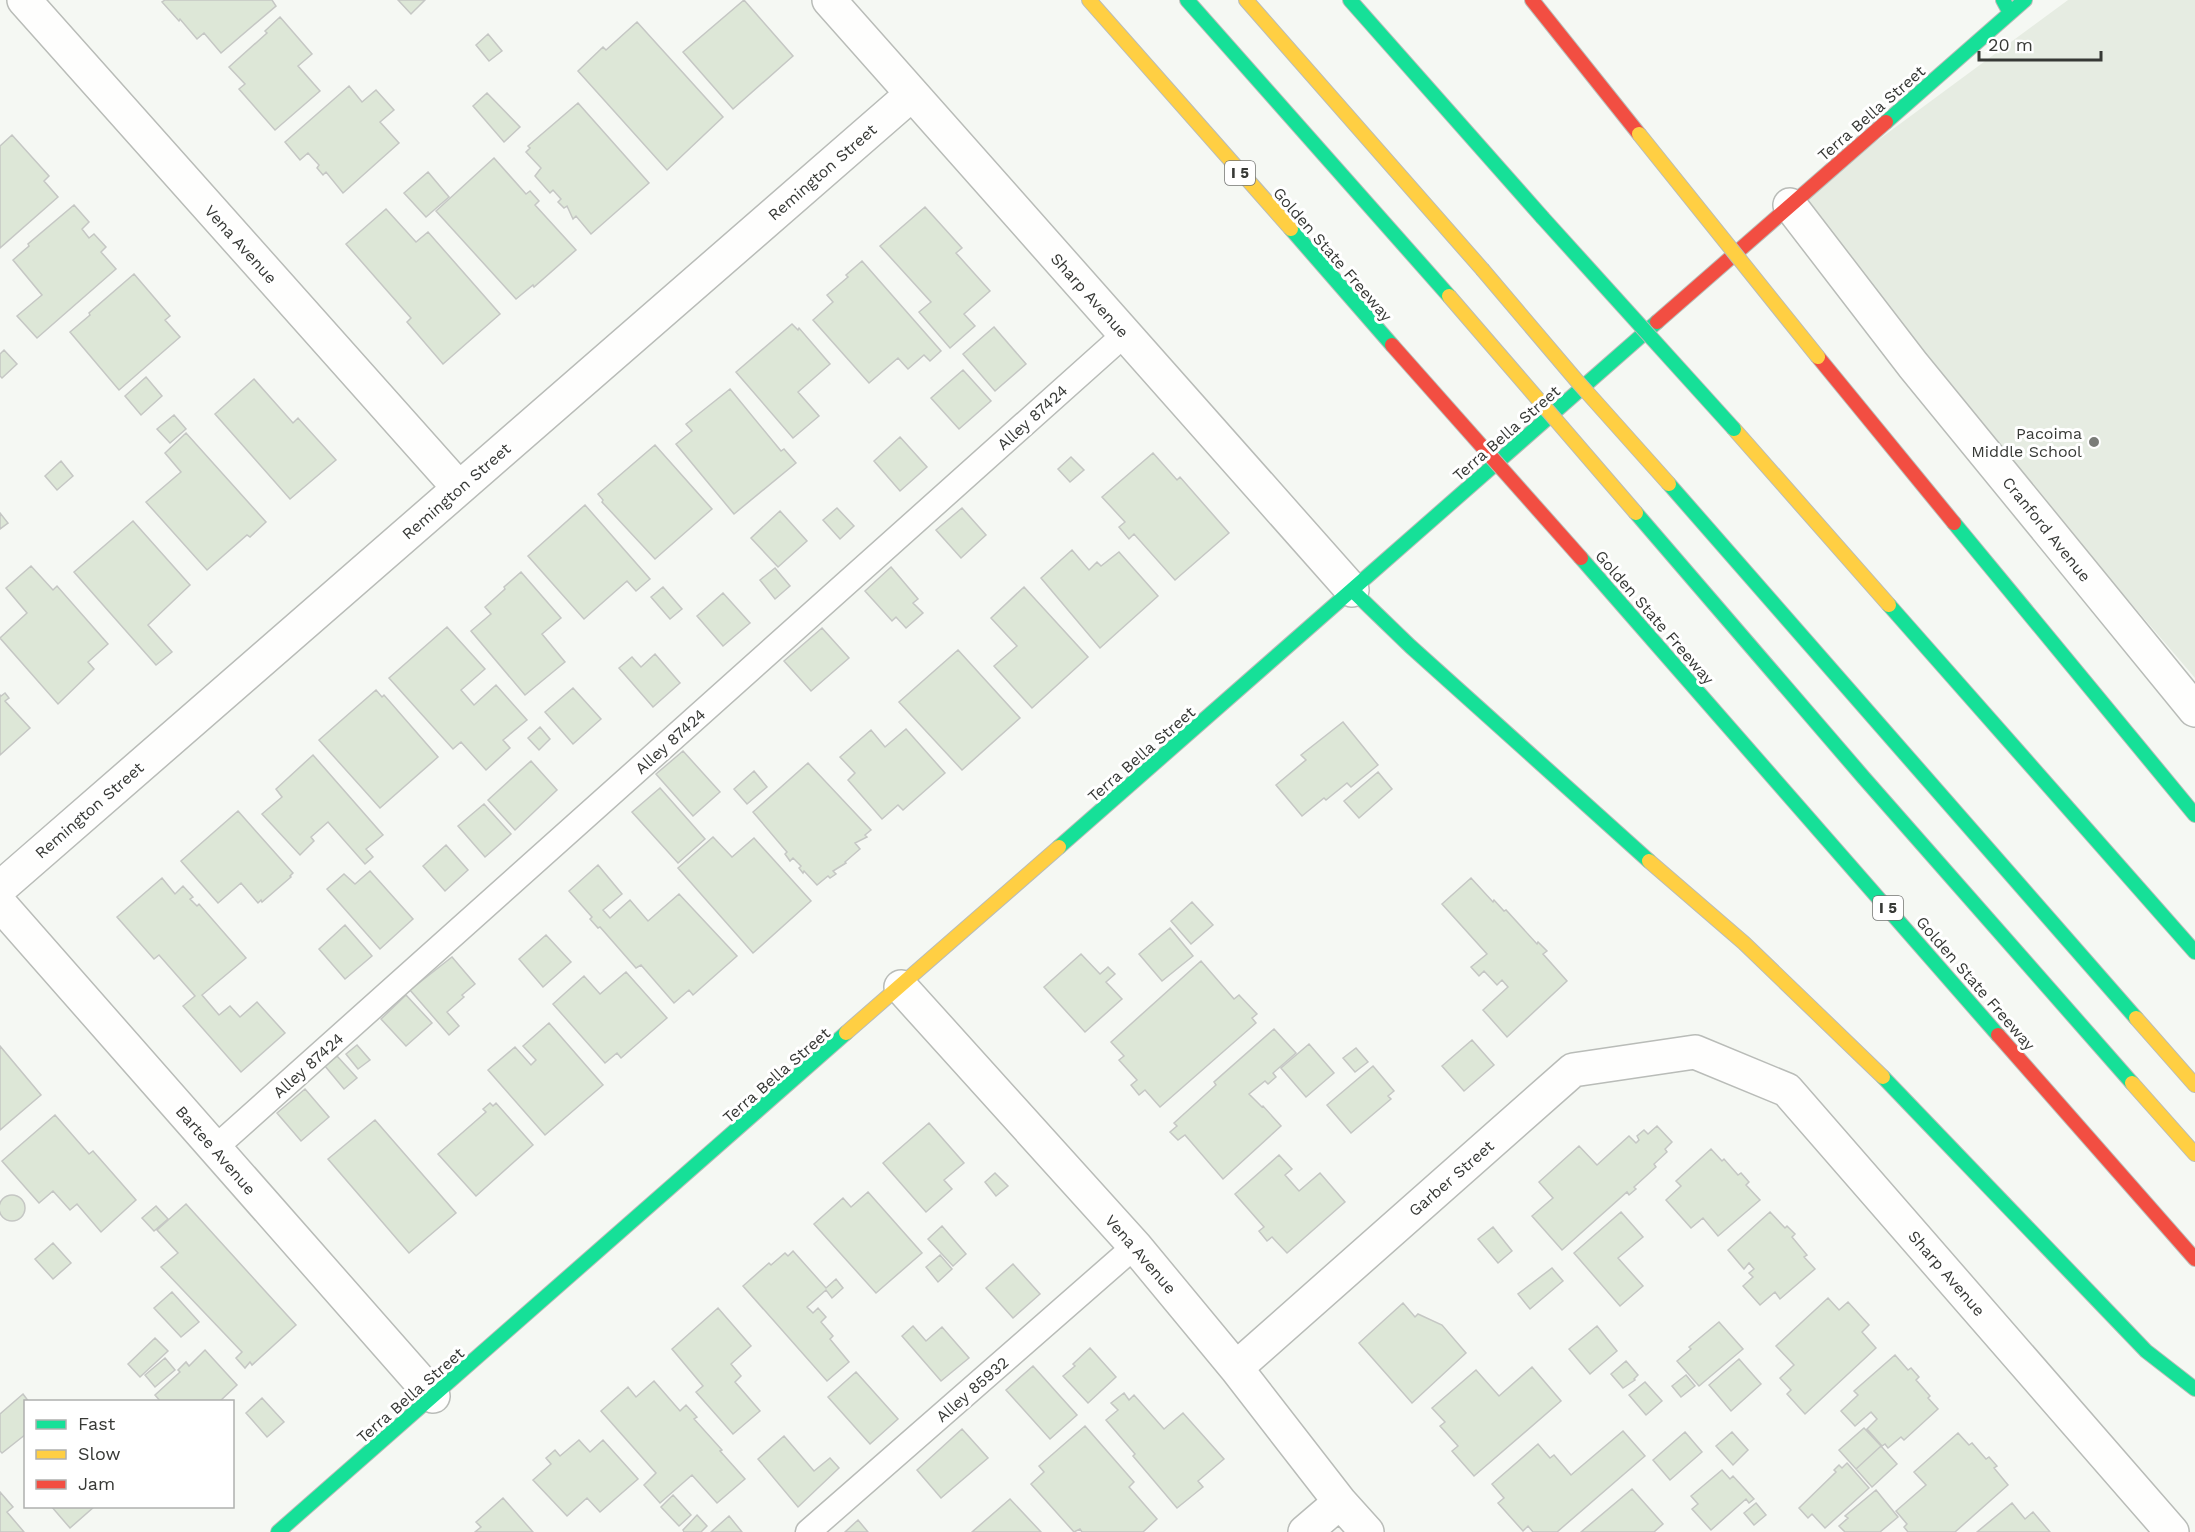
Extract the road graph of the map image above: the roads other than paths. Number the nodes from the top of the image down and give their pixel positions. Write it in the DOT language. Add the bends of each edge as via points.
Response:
graph roads {
  1 [pos="24,0"];
  2 [pos="829,0"];
  3 [pos="1089,0"];
  4 [pos="1187,0"];
  5 [pos="1246,0"];
  6 [pos="1350,0"];
  7 [pos="1532,0"];
  8 [pos="2003,0"];
  9 [pos="2025,0"];
  10 [pos="2010,13"];
  11 [pos="912,94"];
  12 [pos="1790,205"];
  13 [pos="1125,334"];
  14 [pos="459,488"];
  15 [pos="1352,590"];
  16 [pos="2195,710"];
  17 [pos="2195,815"];
  18 [pos="0,888"];
  19 [pos="0,904"];
  20 [pos="2195,952"];
  21 [pos="901,987"];
  22 [pos="1695,1052"];
  23 [pos="2195,1085"];
  24 [pos="215,1148"];
  25 [pos="2195,1154"];
  26 [pos="1136,1246"];
  27 [pos="2195,1258"];
  28 [pos="1236,1368"];
  29 [pos="2195,1389"];
  30 [pos="433,1396"];
  31 [pos="1340,1502"];
  32 [pos="278,1532"];
  33 [pos="808,1532"];
  34 [pos="1305,1532"];
  35 [pos="1367,1532"];
  36 [pos="2172,1532"];
  1 -- 14 [label="street, Vena Avenue"];
  2 -- 11 [label="street, Sharp Avenue"];
  3 -- 27 [label="main road, Golden State Freeway / I 5, bridge"];
  4 -- 25 [label="main road, bridge" via="1290,113 1864,778"];
  5 -- 23 [label="main road, bridge"];
  6 -- 20 [label="main road, bridge"];
  7 -- 17 [label="main road, bridge" via="1818,357"];
  8 -- 10 [label="main road"];
  9 -- 10 [label="main road, Terra Bella Street"];
  10 -- 12 [label="main road, Terra Bella Street"];
  11 -- 13 [label="street, Sharp Avenue"];
  11 -- 14 [label="street, Remington Street"];
  12 -- 15 [label="main road, Terra Bella Street"];
  12 -- 16 [label="street, Cranford Avenue" via="1913,365"];
  13 -- 15 [label="street, Sharp Avenue"];
  13 -- 24 [label="lane, Alley 87424"];
  14 -- 18 [label="street, Remington Street"];
  15 -- 21 [label="main road, Terra Bella Street"];
  15 -- 29 [label="main road" via="1572,793 1744,943 1885,1079 2146,1351"];
  19 -- 24 [label="street, Bartee Avenue"];
  21 -- 26 [label="street, Vena Avenue"];
  21 -- 30 [label="main road, Terra Bella Street"];
  22 -- 28 [label="street, Garber Street" via="1572,1071"];
  22 -- 36 [label="street, Sharp Avenue" via="1787,1090"];
  24 -- 30 [label="street, Bartee Avenue"];
  26 -- 28 [label="street, Vena Avenue"];
  26 -- 33 [label="lane, Alley 85932"];
  28 -- 31 [label="street, Vena Avenue"];
  30 -- 32 [label="main road, Terra Bella Street"];
  31 -- 34 [label="street"];
  31 -- 35 [label="street, Vena Avenue"];
}
